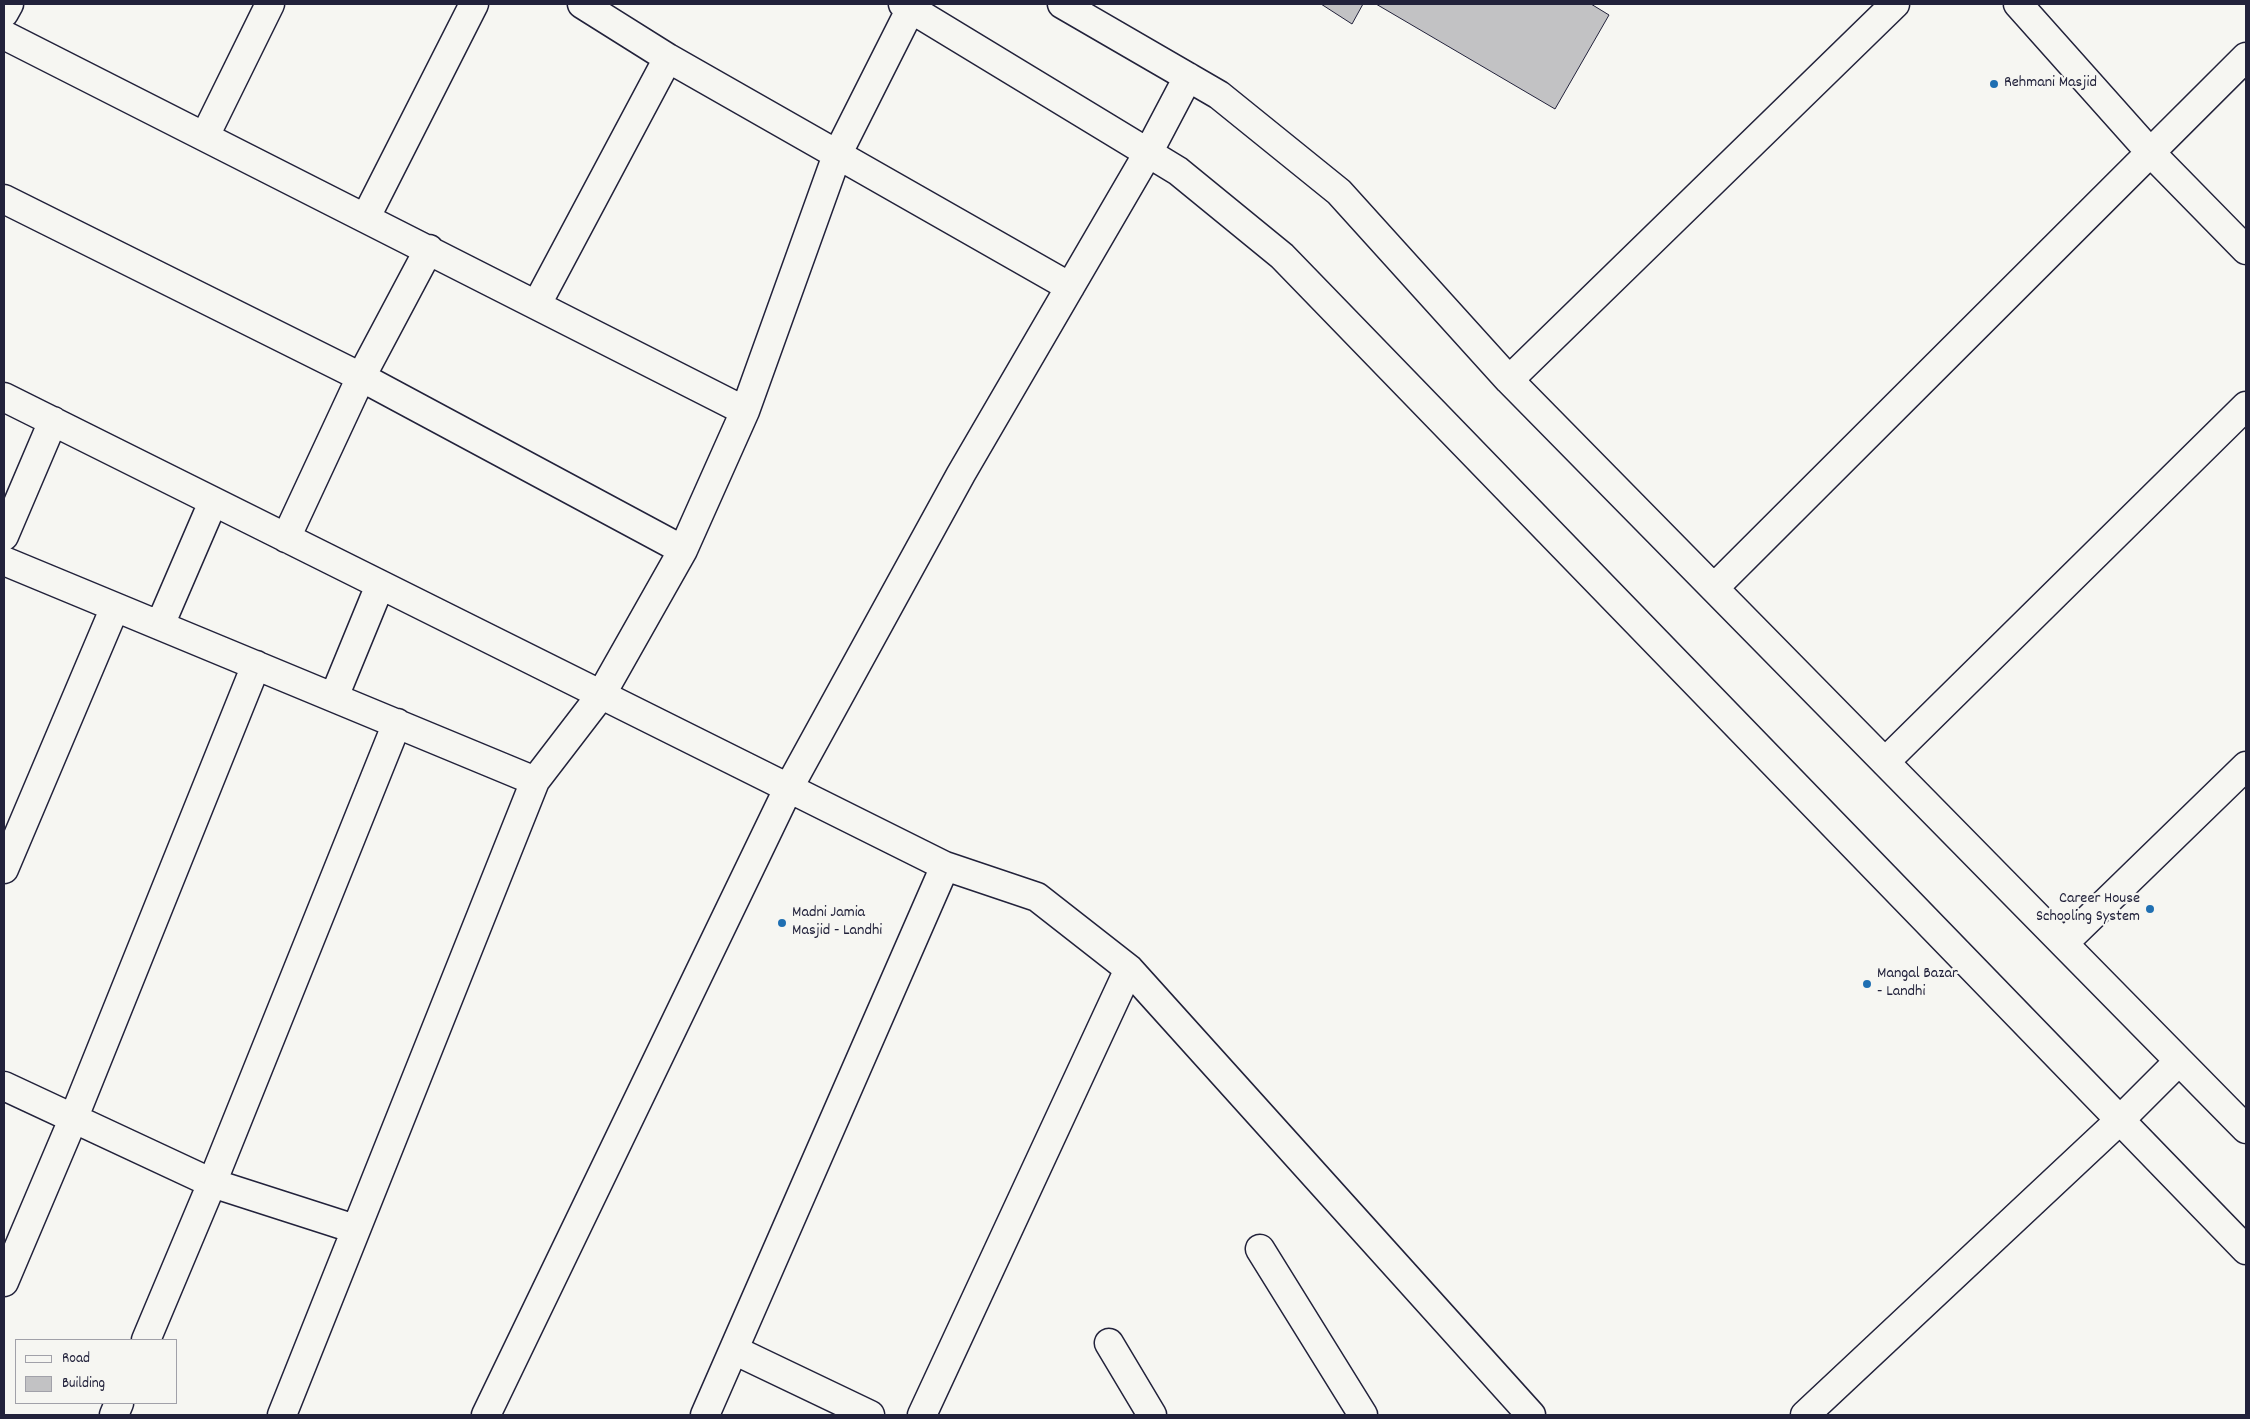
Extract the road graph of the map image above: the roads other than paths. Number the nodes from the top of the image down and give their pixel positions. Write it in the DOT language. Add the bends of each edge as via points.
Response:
graph roads {
  1 [pos="9,4"];
  2 [pos="270,4"];
  3 [pos="474,4"];
  4 [pos="582,4"];
  5 [pos="1062,4"];
  6 [pos="1895,4"];
  7 [pos="2018,4"];
  8 [pos="907,6"];
  9 [pos="4,13"];
  10 [pos="4,34"];
  11 [pos="2246,57"];
  12 [pos="668,58"];
  13 [pos="1188,77"];
  14 [pos="204,136"];
  15 [pos="2150,152"];
  16 [pos="1148,153"];
  17 [pos="837,155"];
  18 [pos="4,199"];
  19 [pos="366,218"];
  20 [pos="429,250"];
  21 [pos="2246,250"];
  22 [pos="1070,287"];
  23 [pos="537,304"];
  24 [pos="361,377"];
  25 [pos="1508,380"];
  26 [pos="4,397"];
  27 [pos="2246,406"];
  28 [pos="745,411"];
  29 [pos="53,421"];
  30 [pos="214,502"];
  31 [pos="4,536"];
  32 [pos="286,538"];
  33 [pos="683,550"];
  34 [pos="4,561"];
  35 [pos="380,585"];
  36 [pos="1714,588"];
  37 [pos="115,607"];
  38 [pos="160,625"];
  39 [pos="256,665"];
  40 [pos="601,695"];
  41 [pos="334,697"];
  42 [pos="397,723"];
  43 [pos="1885,762"];
  44 [pos="2246,766"];
  45 [pos="535,780"];
  46 [pos="788,789"];
  47 [pos="945,866"];
  48 [pos="4,869"];
  49 [pos="2064,943"];
  50 [pos="1129,969"];
  51 [pos="2179,1061"];
  52 [pos="4,1086"];
  53 [pos="74,1117"];
  54 [pos="2120,1120"];
  55 [pos="2245,1124"];
  56 [pos="212,1182"];
  57 [pos="355,1229"];
  58 [pos="1260,1249"];
  59 [pos="2246,1250"];
  60 [pos="4,1282"];
  61 [pos="146,1339"];
  62 [pos="1109,1343"];
  63 [pos="734,1350"];
  64 [pos="282,1415"];
  65 [pos="486,1415"];
  66 [pos="705,1415"];
  67 [pos="870,1415"];
  68 [pos="922,1415"];
  69 [pos="1152,1415"];
  70 [pos="1363,1415"];
  71 [pos="1532,1415"];
  72 [pos="1805,1415"];
  1 -- 9 [label="street"];
  2 -- 14 [label="street"];
  3 -- 19 [label="street"];
  4 -- 12 [label="street"];
  5 -- 13 [label="street"];
  6 -- 25 [label="street"];
  7 -- 15 [label="street"];
  8 -- 16 [label="street"];
  8 -- 17 [label="street"];
  10 -- 14 [label="street"];
  11 -- 15 [label="street"];
  12 -- 17 [label="street"];
  12 -- 23 [label="street"];
  13 -- 16 [label="street"];
  13 -- 25 [label="street" via="1219,95 1339,192"];
  14 -- 19 [label="street"];
  15 -- 21 [label="street"];
  15 -- 36 [label="street"];
  16 -- 22 [label="street"];
  16 -- 54 [label="street" via="1178,171 1282,256"];
  17 -- 22 [label="street"];
  17 -- 28 [label="street"];
  18 -- 24 [label="street"];
  19 -- 20 [label="street"];
  20 -- 23 [label="street"];
  20 -- 24 [label="street"];
  22 -- 46 [label="street" via="961,474"];
  23 -- 28 [label="street"];
  24 -- 32 [label="street"];
  24 -- 33 [label="street"];
  25 -- 36 [label="street"];
  26 -- 29 [label="street"];
  27 -- 43 [label="street"];
  28 -- 33 [label="street"];
  29 -- 30 [label="street"];
  29 -- 31 [label="street"];
  30 -- 32 [label="street"];
  30 -- 38 [label="street"];
  32 -- 35 [label="street"];
  33 -- 40 [label="street"];
  34 -- 37 [label="street"];
  35 -- 40 [label="street"];
  35 -- 41 [label="street"];
  36 -- 43 [label="street"];
  37 -- 38 [label="street"];
  37 -- 48 [label="street"];
  38 -- 39 [label="street"];
  39 -- 41 [label="street"];
  39 -- 53 [label="street"];
  40 -- 45 [label="street"];
  40 -- 46 [label="street"];
  41 -- 42 [label="street"];
  42 -- 45 [label="street"];
  42 -- 56 [label="street"];
  43 -- 49 [label="street"];
  44 -- 49 [label="street"];
  45 -- 57 [label="street"];
  46 -- 47 [label="street"];
  46 -- 65 [label="street"];
  47 -- 50 [label="street" via="1037,897"];
  47 -- 63 [label="street"];
  49 -- 51 [label="street"];
  50 -- 68 [label="street"];
  50 -- 71 [label="street"];
  51 -- 54 [label="street"];
  51 -- 55 [label="street"];
  52 -- 53 [label="street"];
  53 -- 56 [label="street"];
  53 -- 60 [label="street"];
  54 -- 59 [label="street"];
  54 -- 72 [label="street"];
  56 -- 57 [label="street"];
  56 -- 61 [label="street"];
  57 -- 64 [label="street"];
  58 -- 70 [label="street"];
  62 -- 69 [label="street"];
  63 -- 66 [label="street"];
  63 -- 67 [label="street"];
}
